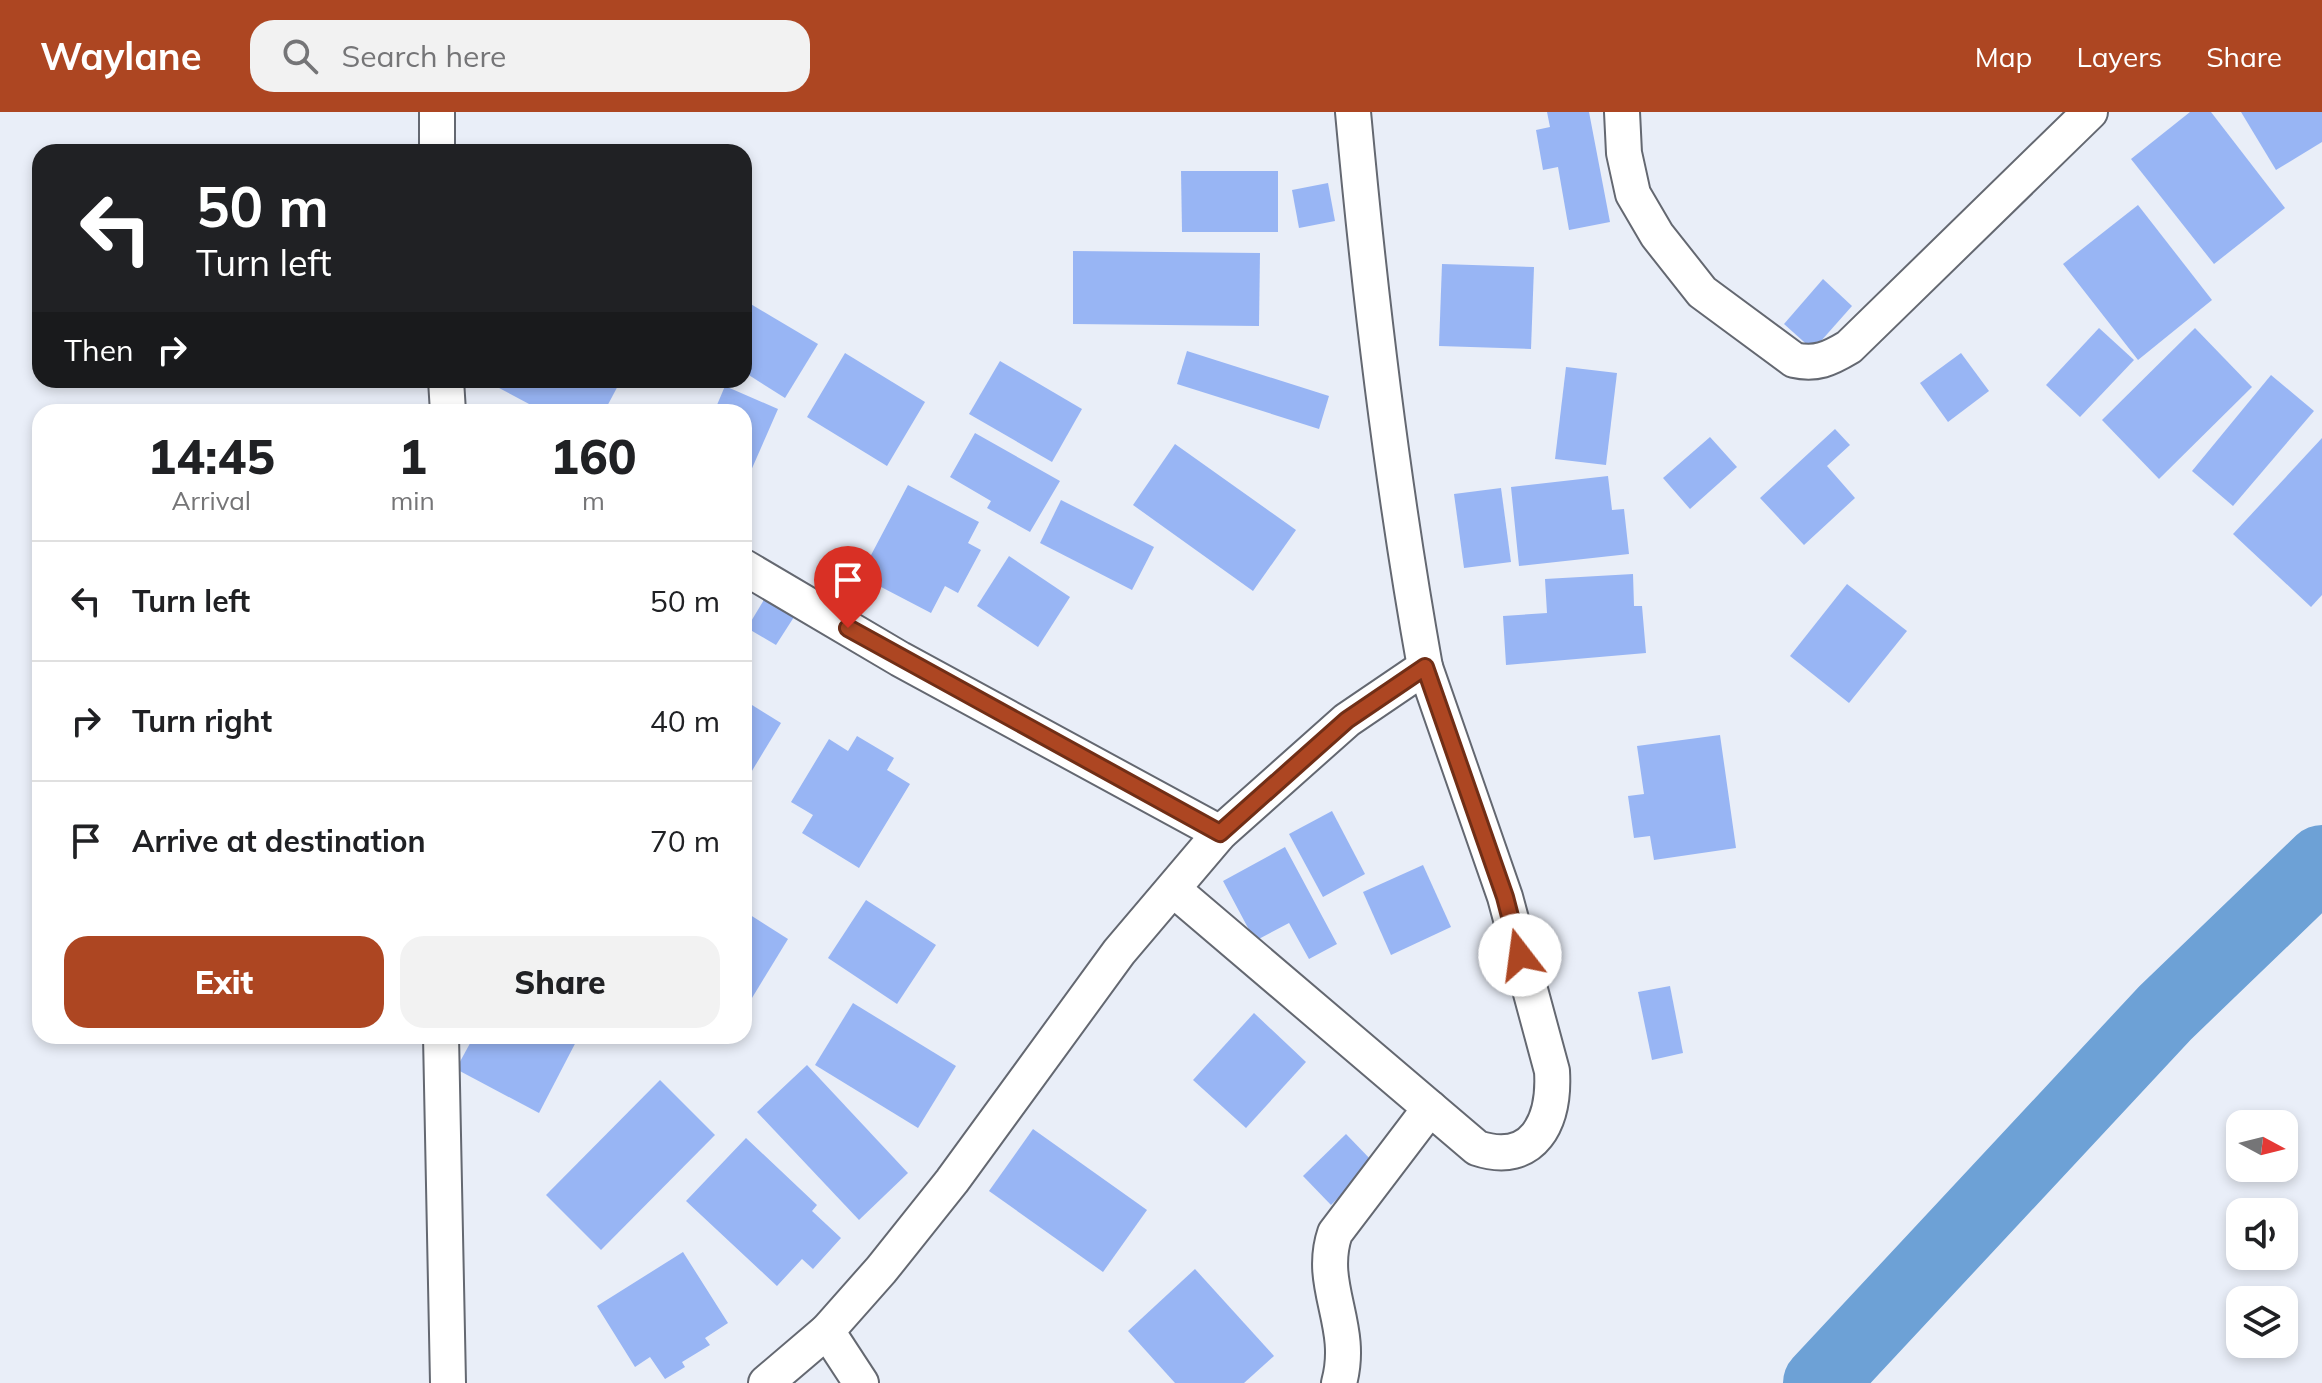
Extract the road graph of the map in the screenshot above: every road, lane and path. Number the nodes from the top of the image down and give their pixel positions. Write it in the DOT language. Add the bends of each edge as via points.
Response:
graph roads {
  1 [pos="437,112"];
  2 [pos="1353,112"];
  3 [pos="1622,112"];
  4 [pos="2090,112"];
  5 [pos="437,144"];
  6 [pos="752,572"];
  7 [pos="1425,667"];
  8 [pos="1220,833"];
  9 [pos="1174,890"];
  10 [pos="441,1044"];
  11 [pos="1430,1108"];
  12 [pos="827,1331"];
  13 [pos="448,1383"];
  14 [pos="766,1383"];
  15 [pos="861,1383"];
  16 [pos="1339,1383"];
  1 -- 5 [label="street"];
  2 -- 7 [label="street" via="1381,379"];
  3 -- 4 [label="street" via="1633,194 1657,235 1702,292 1794,360 1810,364 1849,347"];
  6 -- 8 [label="street" via="900,659"];
  7 -- 8 [label="street" via="1347,720"];
  7 -- 11 [label="street" via="1505,897 1552,1071 1554,1100 1527,1146 1500,1156 1477,1148"];
  8 -- 9 [label="street"];
  9 -- 11 [label="street"];
  9 -- 12 [label="street" via="1119,952 952,1181"];
  10 -- 13 [label="street"];
  11 -- 16 [label="street" via="1335,1233 1328,1252 1344,1338"];
  12 -- 14 [label="street"];
  12 -- 15 [label="street"];
}
